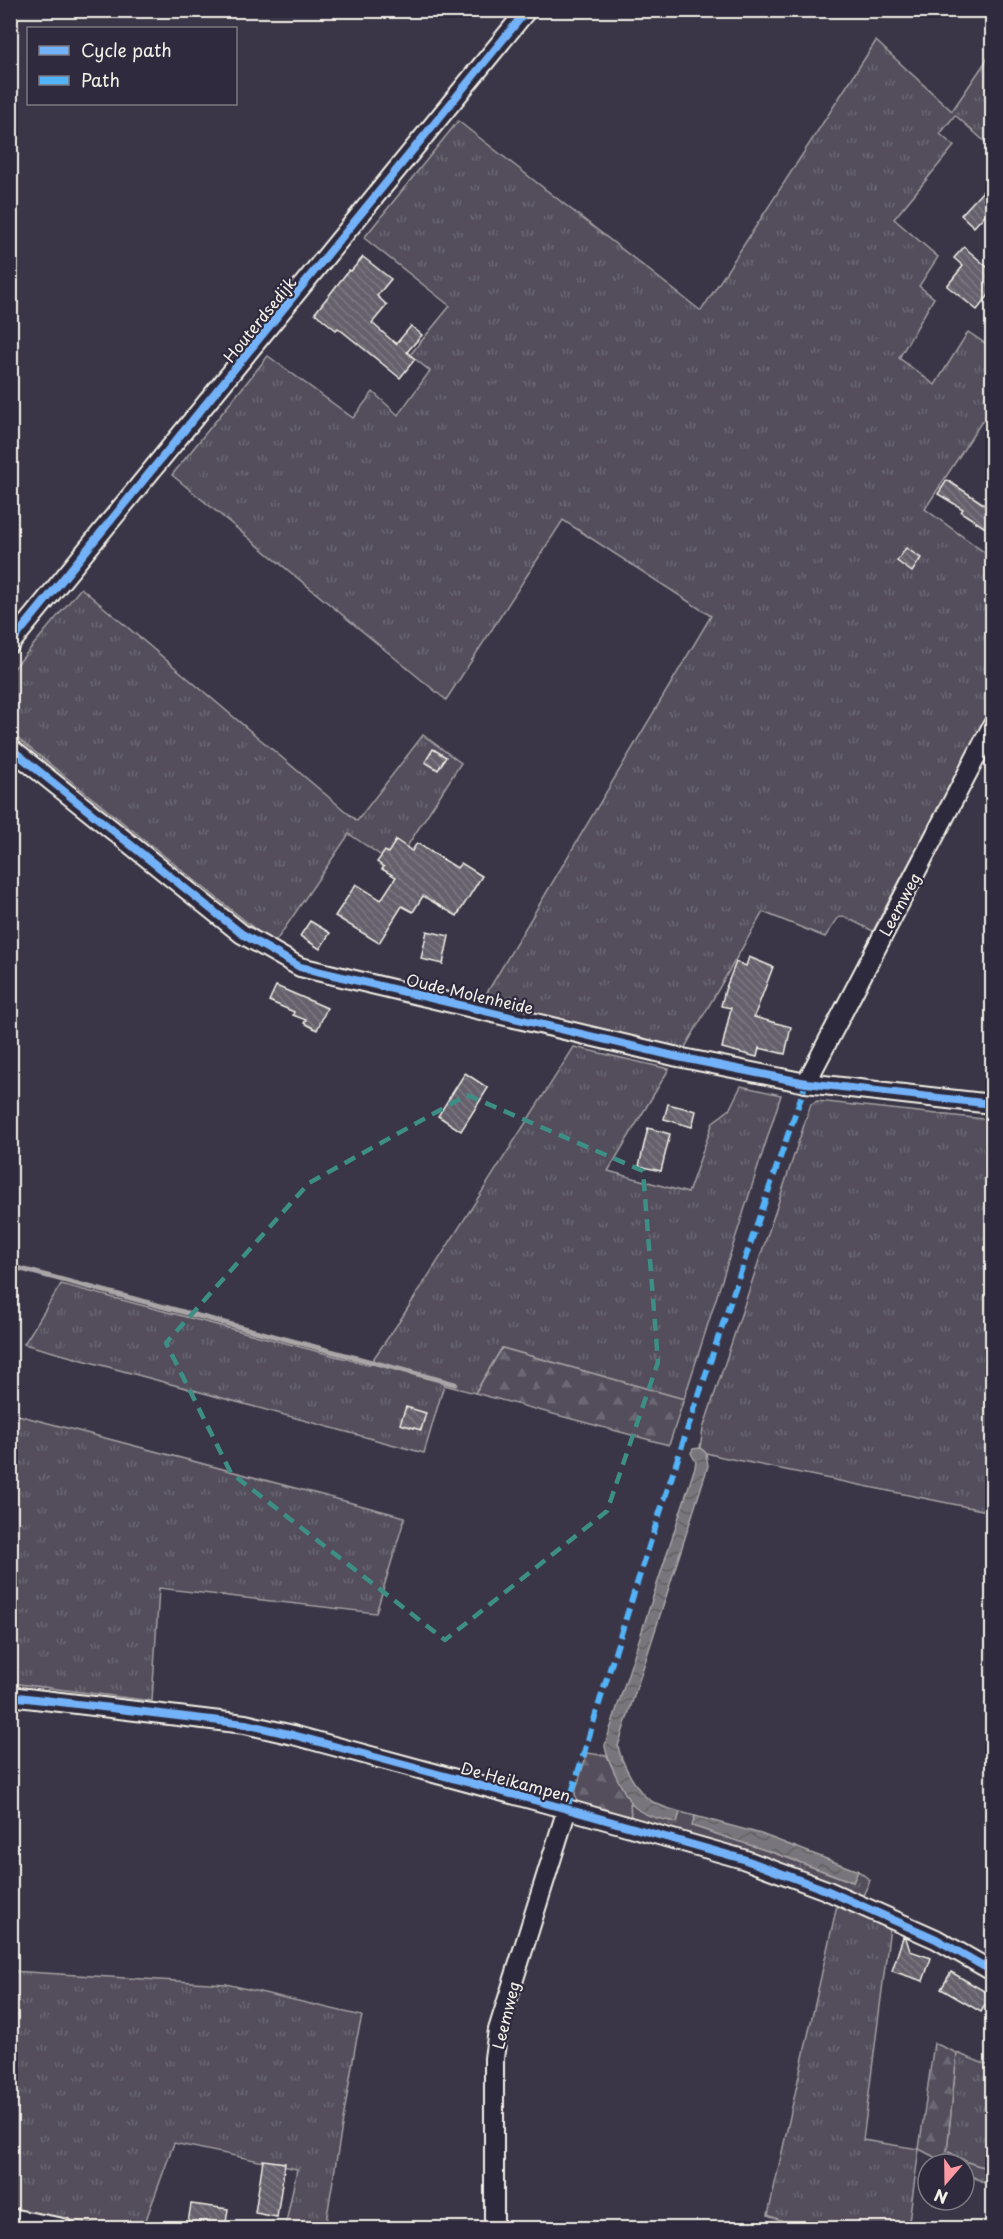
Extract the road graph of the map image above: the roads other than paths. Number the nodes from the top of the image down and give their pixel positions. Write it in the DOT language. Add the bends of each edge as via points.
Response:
graph roads {
  1 [pos="527,10"];
  2 [pos="10,644"];
  3 [pos="993,726"];
  4 [pos="10,748"];
  5 [pos="806,1083"];
  6 [pos="993,1104"];
  7 [pos="10,1696"];
  8 [pos="567,1809"];
  9 [pos="993,1971"];
  10 [pos="10,2218"];
  11 [pos="64,2229"];
  12 [pos="494,2229"];
  1 -- 2 [label="street, Houterdsedijk"];
  3 -- 5 [label="street, Leemweg"];
  4 -- 5 [label="street, Oude Molenheide" via="242,934 300,967 678,1057"];
  5 -- 6 [label="street, Oude Molenheide"];
  7 -- 8 [label="street, De Heikampen" via="245,1724"];
  8 -- 9 [label="street, De Heikampen" via="743,1859 825,1890 926,1934"];
  8 -- 12 [label="street, Leemweg" via="496,2038"];
  10 -- 11 [label="street"];
}
